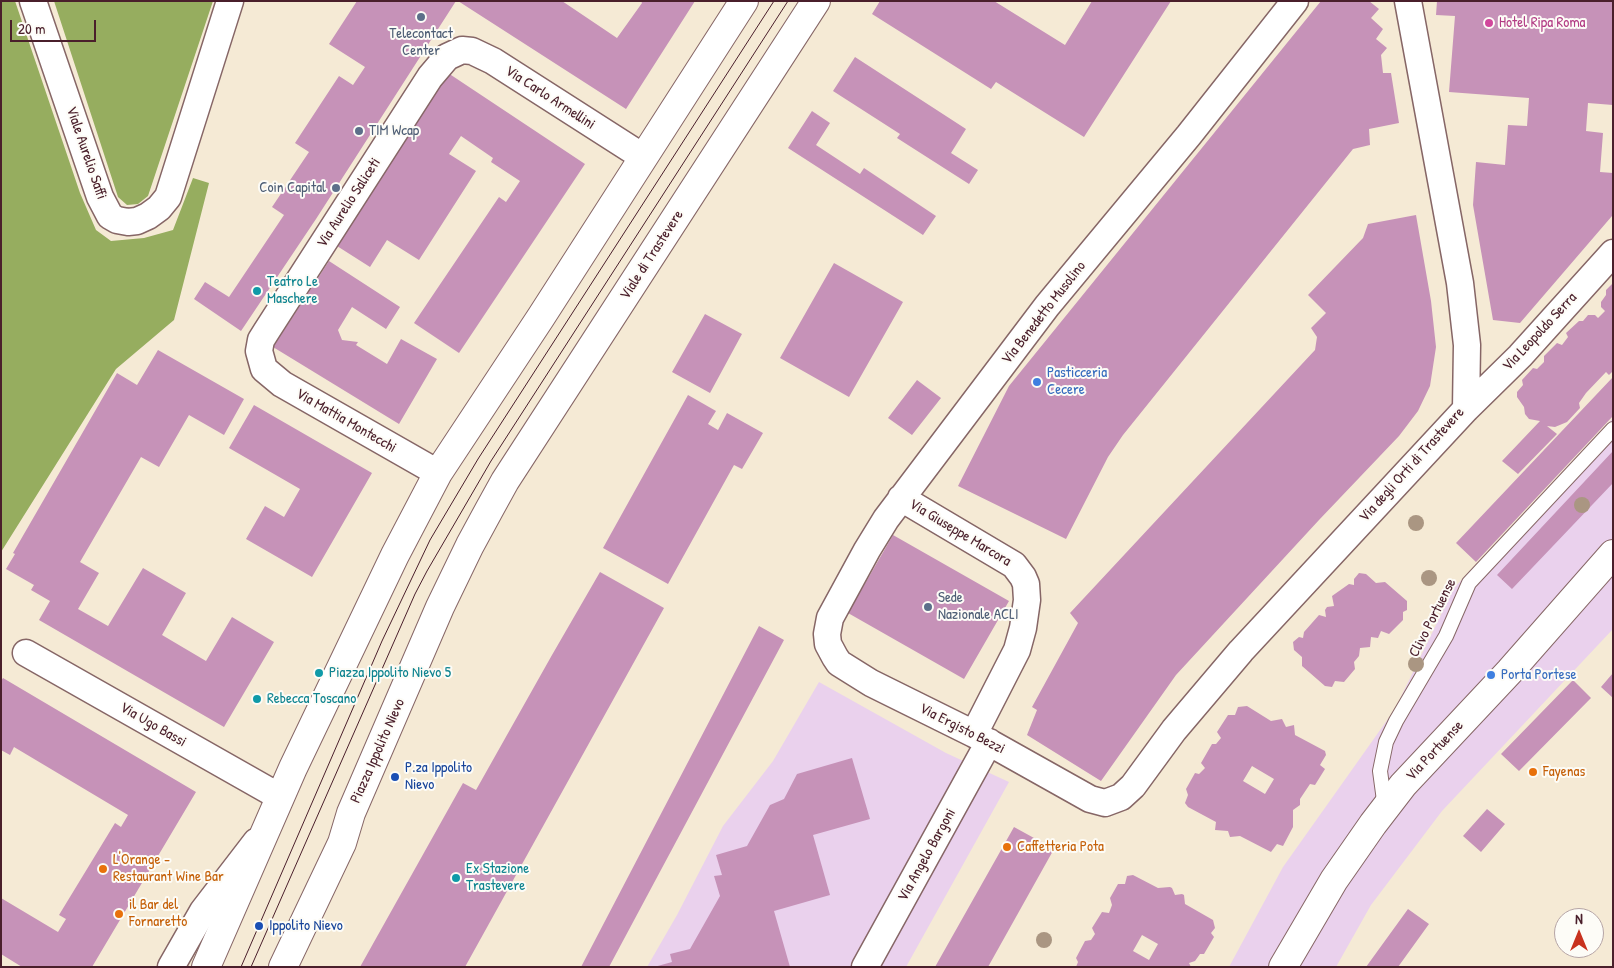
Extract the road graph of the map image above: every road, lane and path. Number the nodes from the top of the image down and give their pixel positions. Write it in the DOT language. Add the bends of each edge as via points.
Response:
graph roads {
  1 [pos="33,1"];
  2 [pos="230,1"];
  3 [pos="744,1"];
  4 [pos="816,1"];
  5 [pos="1295,1"];
  6 [pos="1408,1"];
  7 [pos="454,53"];
  8 [pos="643,157"];
  9 [pos="1613,253"];
  10 [pos="260,361"];
  11 [pos="1466,409"];
  12 [pos="1613,429"];
  13 [pos="438,473"];
  14 [pos="901,498"];
  15 [pos="489,510"];
  16 [pos="1613,554"];
  17 [pos="828,644"];
  18 [pos="26,653"];
  19 [pos="981,738"];
  20 [pos="280,797"];
  21 [pos="1105,803"];
  22 [pos="1385,808"];
  23 [pos="267,827"];
  24 [pos="171,967"];
  25 [pos="206,967"];
  26 [pos="283,967"];
  27 [pos="866,967"];
  28 [pos="1283,967"];
  1 -- 2 [label="street, Viale Aurelio Saffi" via="100,197 110,216 128,222 148,216 168,197"];
  3 -- 8 [label="main road"];
  4 -- 15 [label="main road, Viale di Trastevere"];
  5 -- 14 [label="street, Via Benedetto Musolino" via="1189,136 1047,306"];
  6 -- 11 [label="street, Via degli Orti di Trastevere" via="1460,283 1467,346"];
  7 -- 8 [label="street, Via Carlo Armellini" via="472,51 492,61"];
  7 -- 10 [label="street, Via Aurelio Saliceti" via="430,77 266,332 261,340"];
  8 -- 13 [label="main road"];
  9 -- 11 [label="street, Via Leopoldo Serra" via="1520,356"];
  10 -- 13 [label="street, Via Mattia Montecchi" via="264,369 282,384"];
  11 -- 21 [label="street, Via degli Orti di Trastevere" via="1212,683 1128,792"];
  12 -- 22 [label="lane, Clivo Portuense" via="1469,583 1446,636 1386,742 1380,771"];
  13 -- 20 [label="main road" via="395,554"];
  14 -- 17 [label="street, Via Benedetto Musolino" via="866,550 832,613"];
  14 -- 19 [label="street, Via Giuseppe Marcora" via="1014,564 1024,577 1028,592 1017,650"];
  15 -- 26 [label="main road, Piazza Ippolito Nievo" via="440,607 351,813 342,843"];
  16 -- 22 [label="main road, Via Portuense"];
  17 -- 19 [label="street, Via Ergisto Bezzi" via="834,657 871,683"];
  18 -- 20 [label="street, Via Ugo Bassi"];
  19 -- 21 [label="street, Via Ergisto Bezzi" via="1083,796"];
  19 -- 27 [label="street, Via Angelo Bargoni"];
  20 -- 23 [label="main road"];
  22 -- 28 [label="main road, Via Portuense" via="1334,880"];
  23 -- 24 [label="street" via="203,911"];
  23 -- 25 [label="main road"];
}
